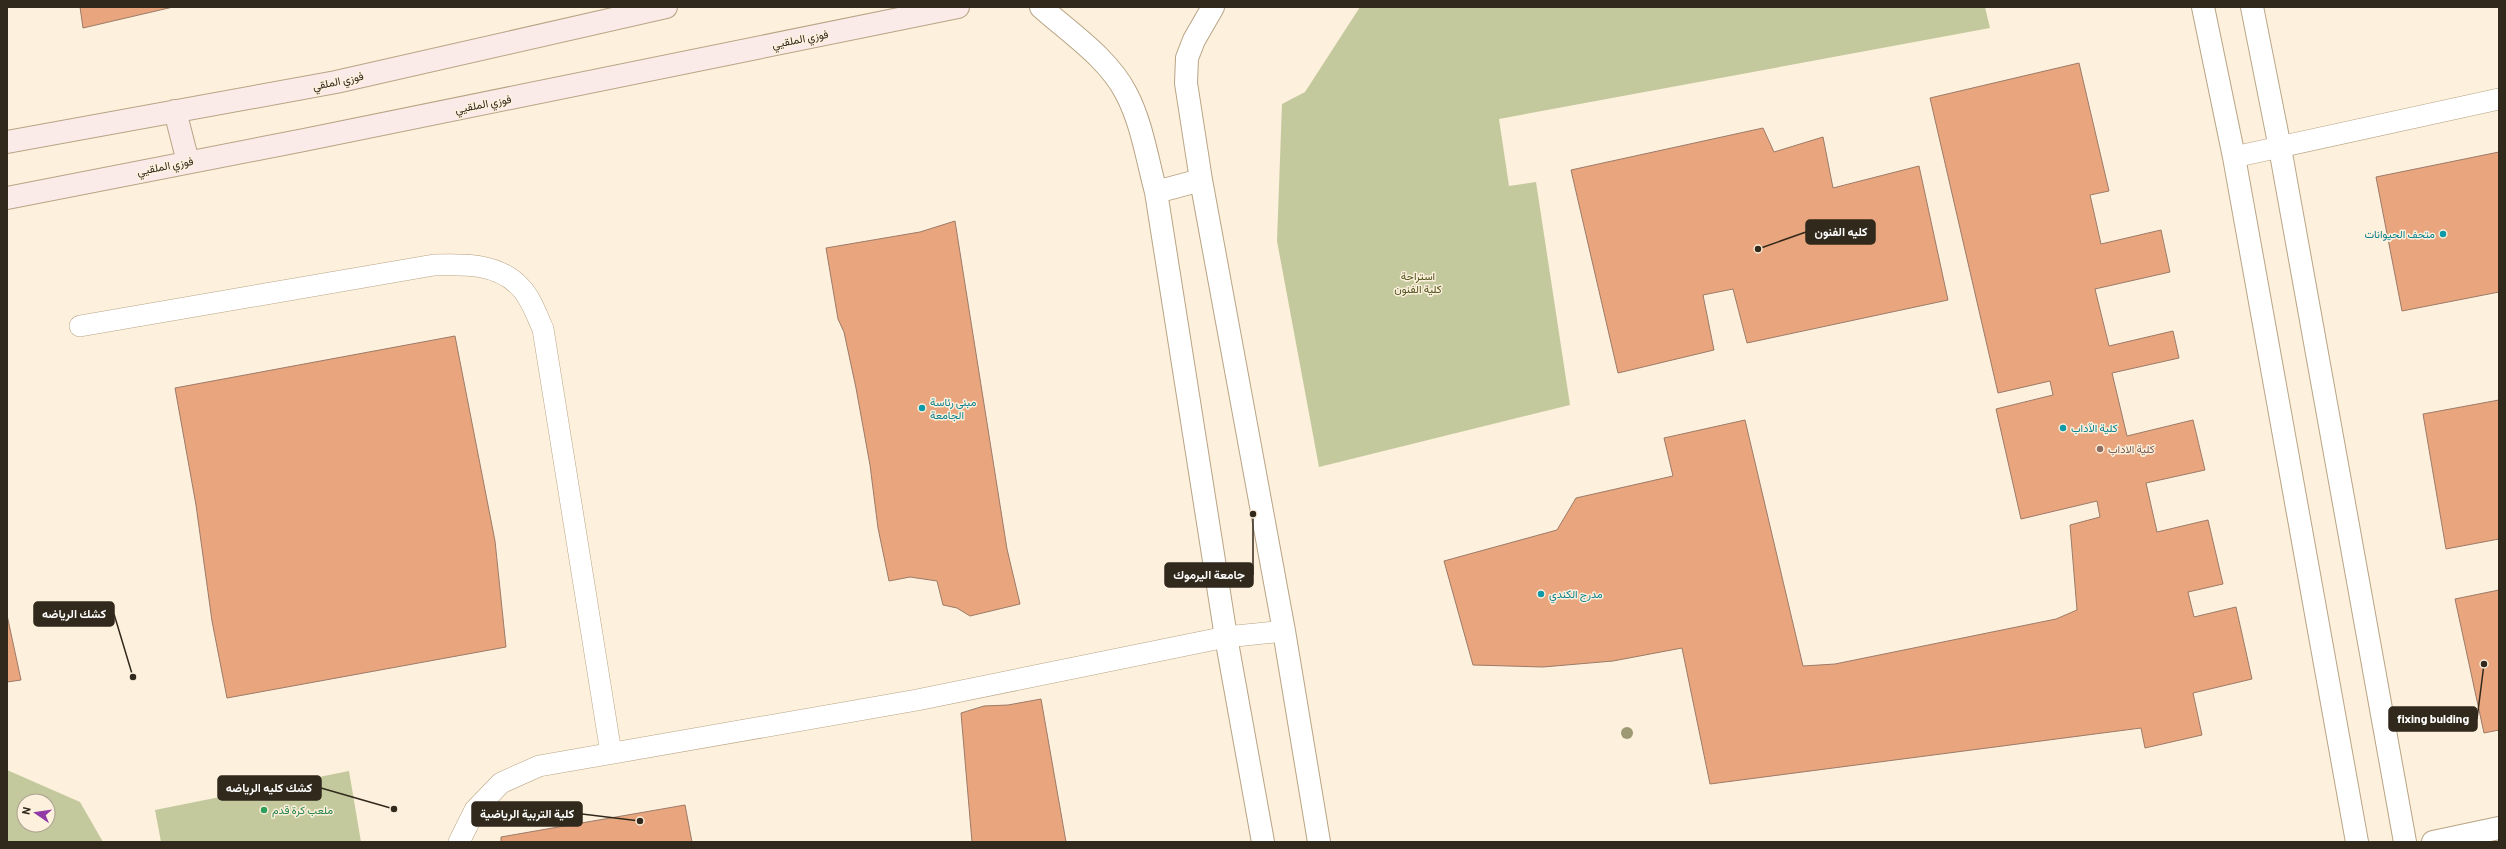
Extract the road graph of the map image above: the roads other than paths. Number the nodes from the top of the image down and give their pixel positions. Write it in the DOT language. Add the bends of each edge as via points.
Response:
graph roads {
  1 [pos="666,7"];
  2 [pos="958,7"];
  3 [pos="1041,7"];
  4 [pos="1213,7"];
  5 [pos="2203,7"];
  6 [pos="2252,7"];
  7 [pos="2499,99"];
  8 [pos="174,111"];
  9 [pos="7,142"];
  10 [pos="2280,148"];
  11 [pos="2234,157"];
  12 [pos="188,162"];
  13 [pos="1201,180"];
  14 [pos="1156,192"];
  15 [pos="7,198"];
  16 [pos="80,326"];
  17 [pos="1284,631"];
  18 [pos="1226,637"];
  19 [pos="611,753"];
  20 [pos="2499,828"];
  21 [pos="459,842"];
  22 [pos="1263,842"];
  23 [pos="1319,842"];
  24 [pos="2357,842"];
  25 [pos="2405,842"];
  26 [pos="2433,842"];
  1 -- 8 [label="street, فوزي الملقي" via="336,82"];
  2 -- 12 [label="street, فوزي الملقيي"];
  3 -- 14 [label="street" via="1102,61 1126,93 1142,137"];
  4 -- 13 [label="street" via="1187,58 1186,82"];
  5 -- 11 [label="street"];
  6 -- 10 [label="street"];
  7 -- 10 [label="lane"];
  8 -- 9 [label="street, فوزي الملقي"];
  8 -- 12 [label="street"];
  10 -- 11 [label="lane"];
  10 -- 25 [label="street"];
  11 -- 24 [label="street"];
  12 -- 15 [label="street, فوزي الملقيي"];
  13 -- 14 [label="street"];
  13 -- 17 [label="street"];
  14 -- 18 [label="street"];
  16 -- 19 [label="lane" via="434,266 469,264 499,271 522,288 544,329"];
  17 -- 18 [label="lane"];
  17 -- 23 [label="street"];
  18 -- 19 [label="lane" via="917,700"];
  18 -- 22 [label="street"];
  19 -- 21 [label="lane" via="539,766 501,783 475,810"];
  20 -- 26 [label="street"];
}
